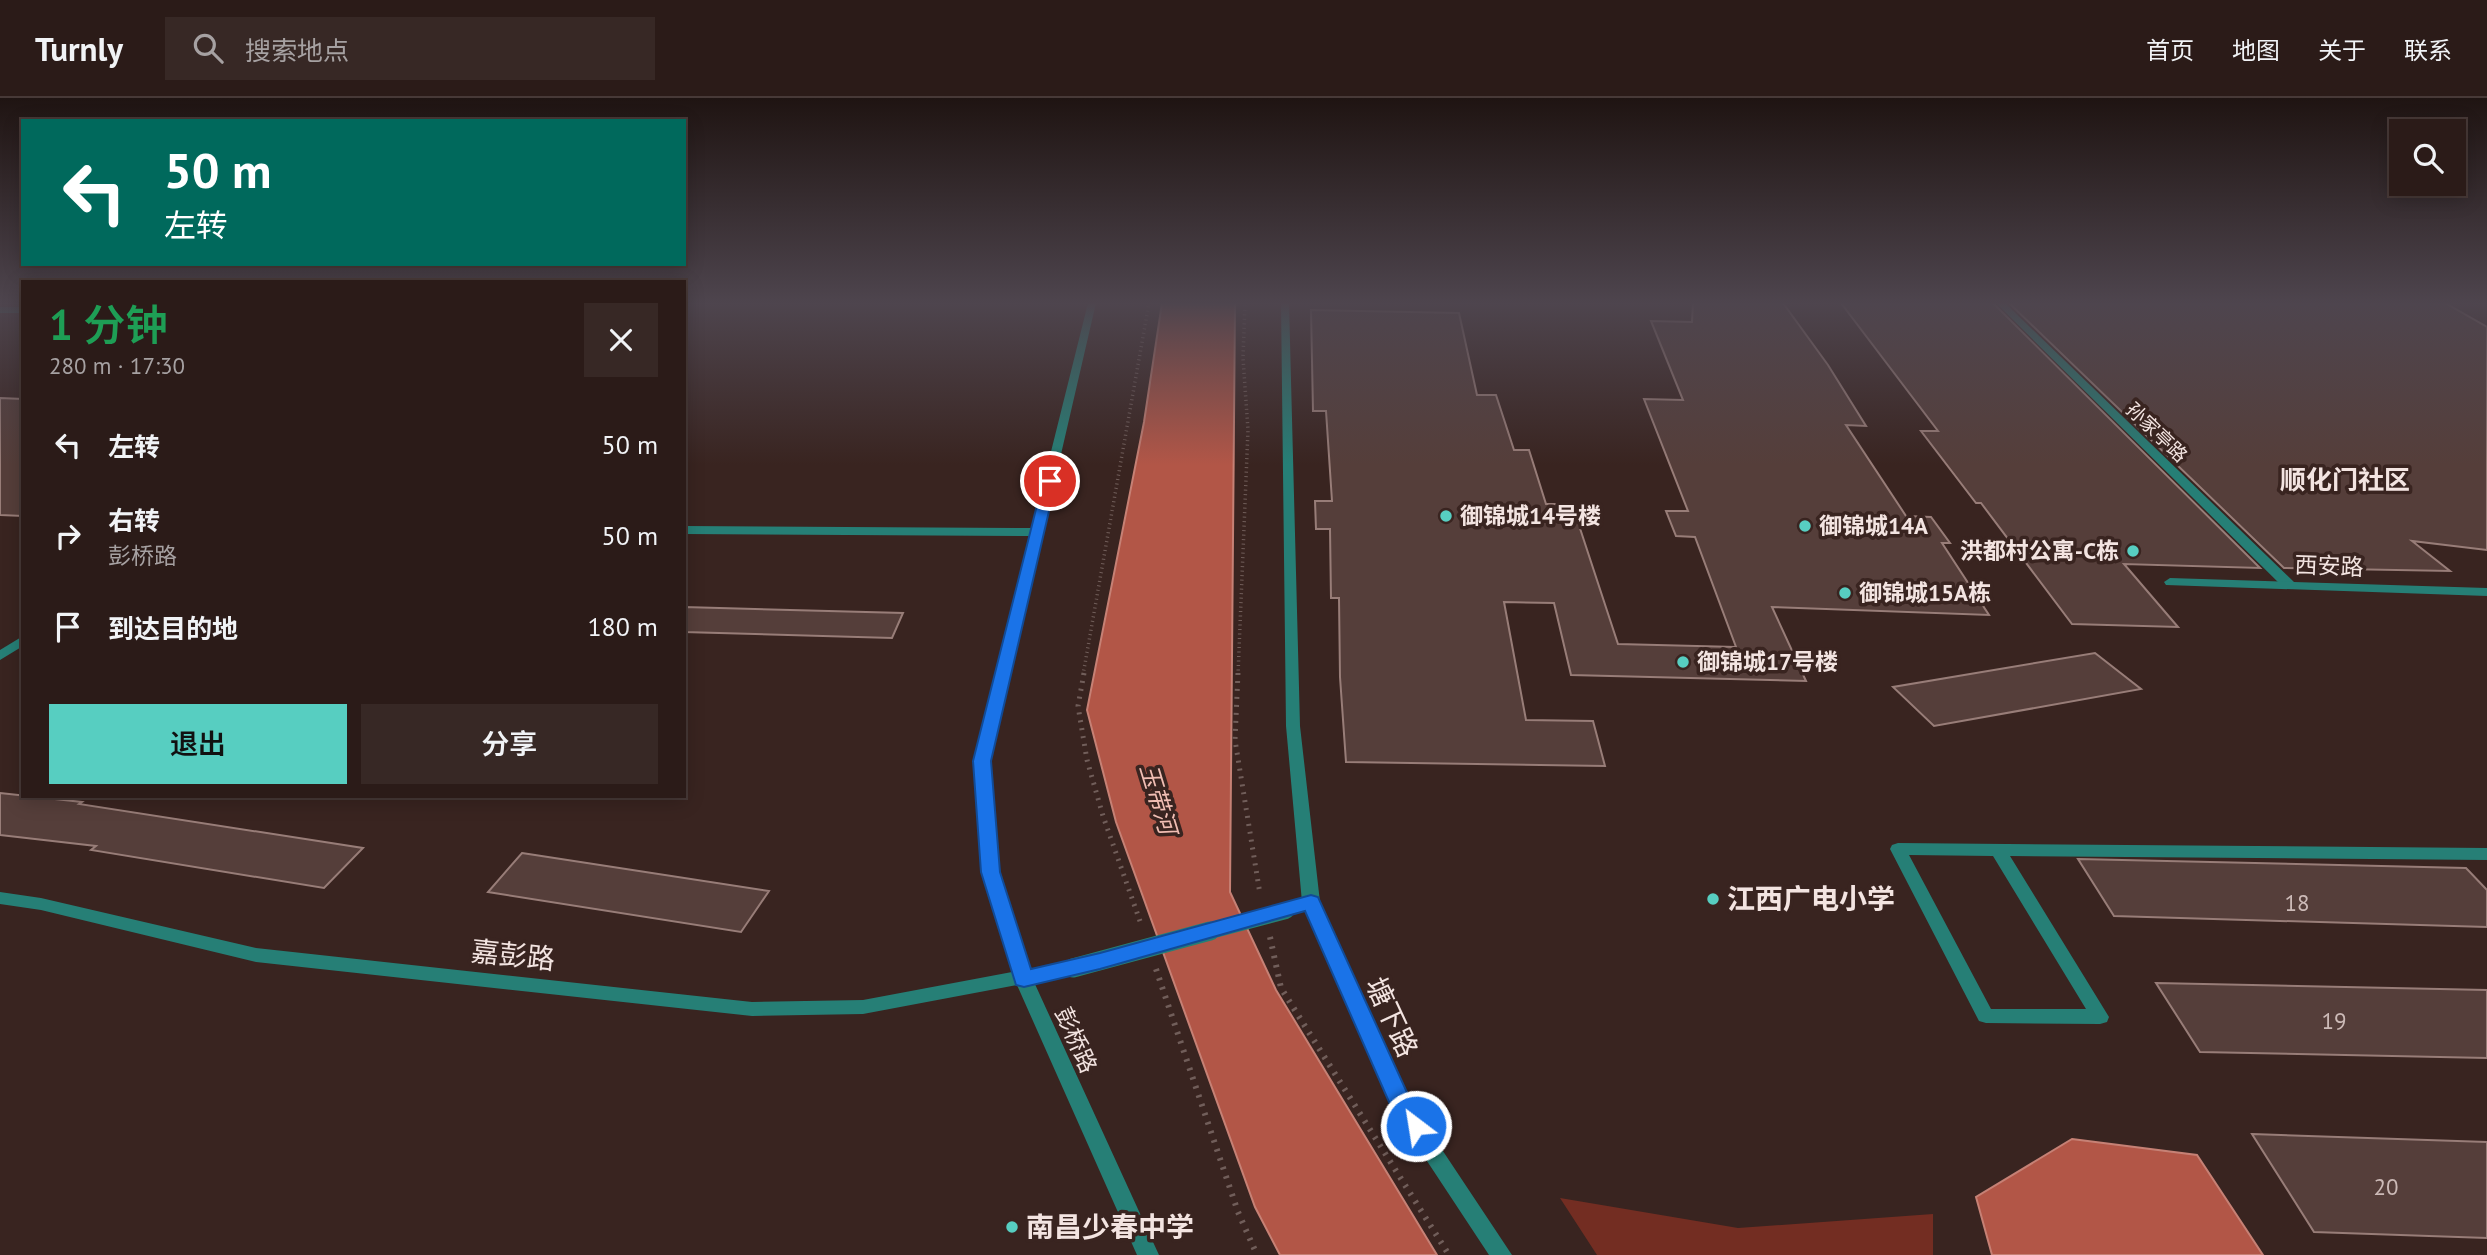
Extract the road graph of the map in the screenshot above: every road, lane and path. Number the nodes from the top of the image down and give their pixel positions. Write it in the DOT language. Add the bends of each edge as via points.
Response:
graph roads {
  1 [pos="1079,357"];
  2 [pos="1139,357"];
  3 [pos="1286,357"];
  4 [pos="2055,357"];
  5 [pos="686,530"];
  6 [pos="1037,532"];
  7 [pos="2170,582"];
  8 [pos="2290,586"];
  9 [pos="2487,592"];
  10 [pos="21,641"];
  11 [pos="0,656"];
  12 [pos="1998,850"];
  13 [pos="2487,854"];
  14 [pos="0,898"];
  15 [pos="1311,902"];
  16 [pos="1144,934"];
  17 [pos="1153,961"];
  18 [pos="1024,979"];
  19 [pos="1148,1255"];
  20 [pos="1257,1255"];
  21 [pos="1501,1255"];
  1 -- 6 [label="street, 彭桥路"];
  2 -- 16 [label="path" via="1078,706 1091,770"];
  3 -- 15 [label="street, 塘下路" via="1293,726"];
  4 -- 8 [label="street, 孙家亭路"];
  5 -- 6 [label="street"];
  6 -- 18 [label="street, 彭桥路" via="982,761 990,872"];
  7 -- 8 [label="street, 西安路"];
  8 -- 9 [label="street, 西安路"];
  10 -- 11 [label="street"];
  12 -- 12 [label="street" via="1898,849 1986,1016 2100,1017"];
  12 -- 13 [label="street"];
  14 -- 18 [label="street, 嘉彭路" via="256,956 751,1009 863,1007"];
  15 -- 18 [label="street, 嘉彭路, bridge"];
  15 -- 21 [label="street, 塘下路" via="1401,1105"];
  17 -- 20 [label="path" via="1238,1212"];
  18 -- 19 [label="street, 彭桥路"];
}
